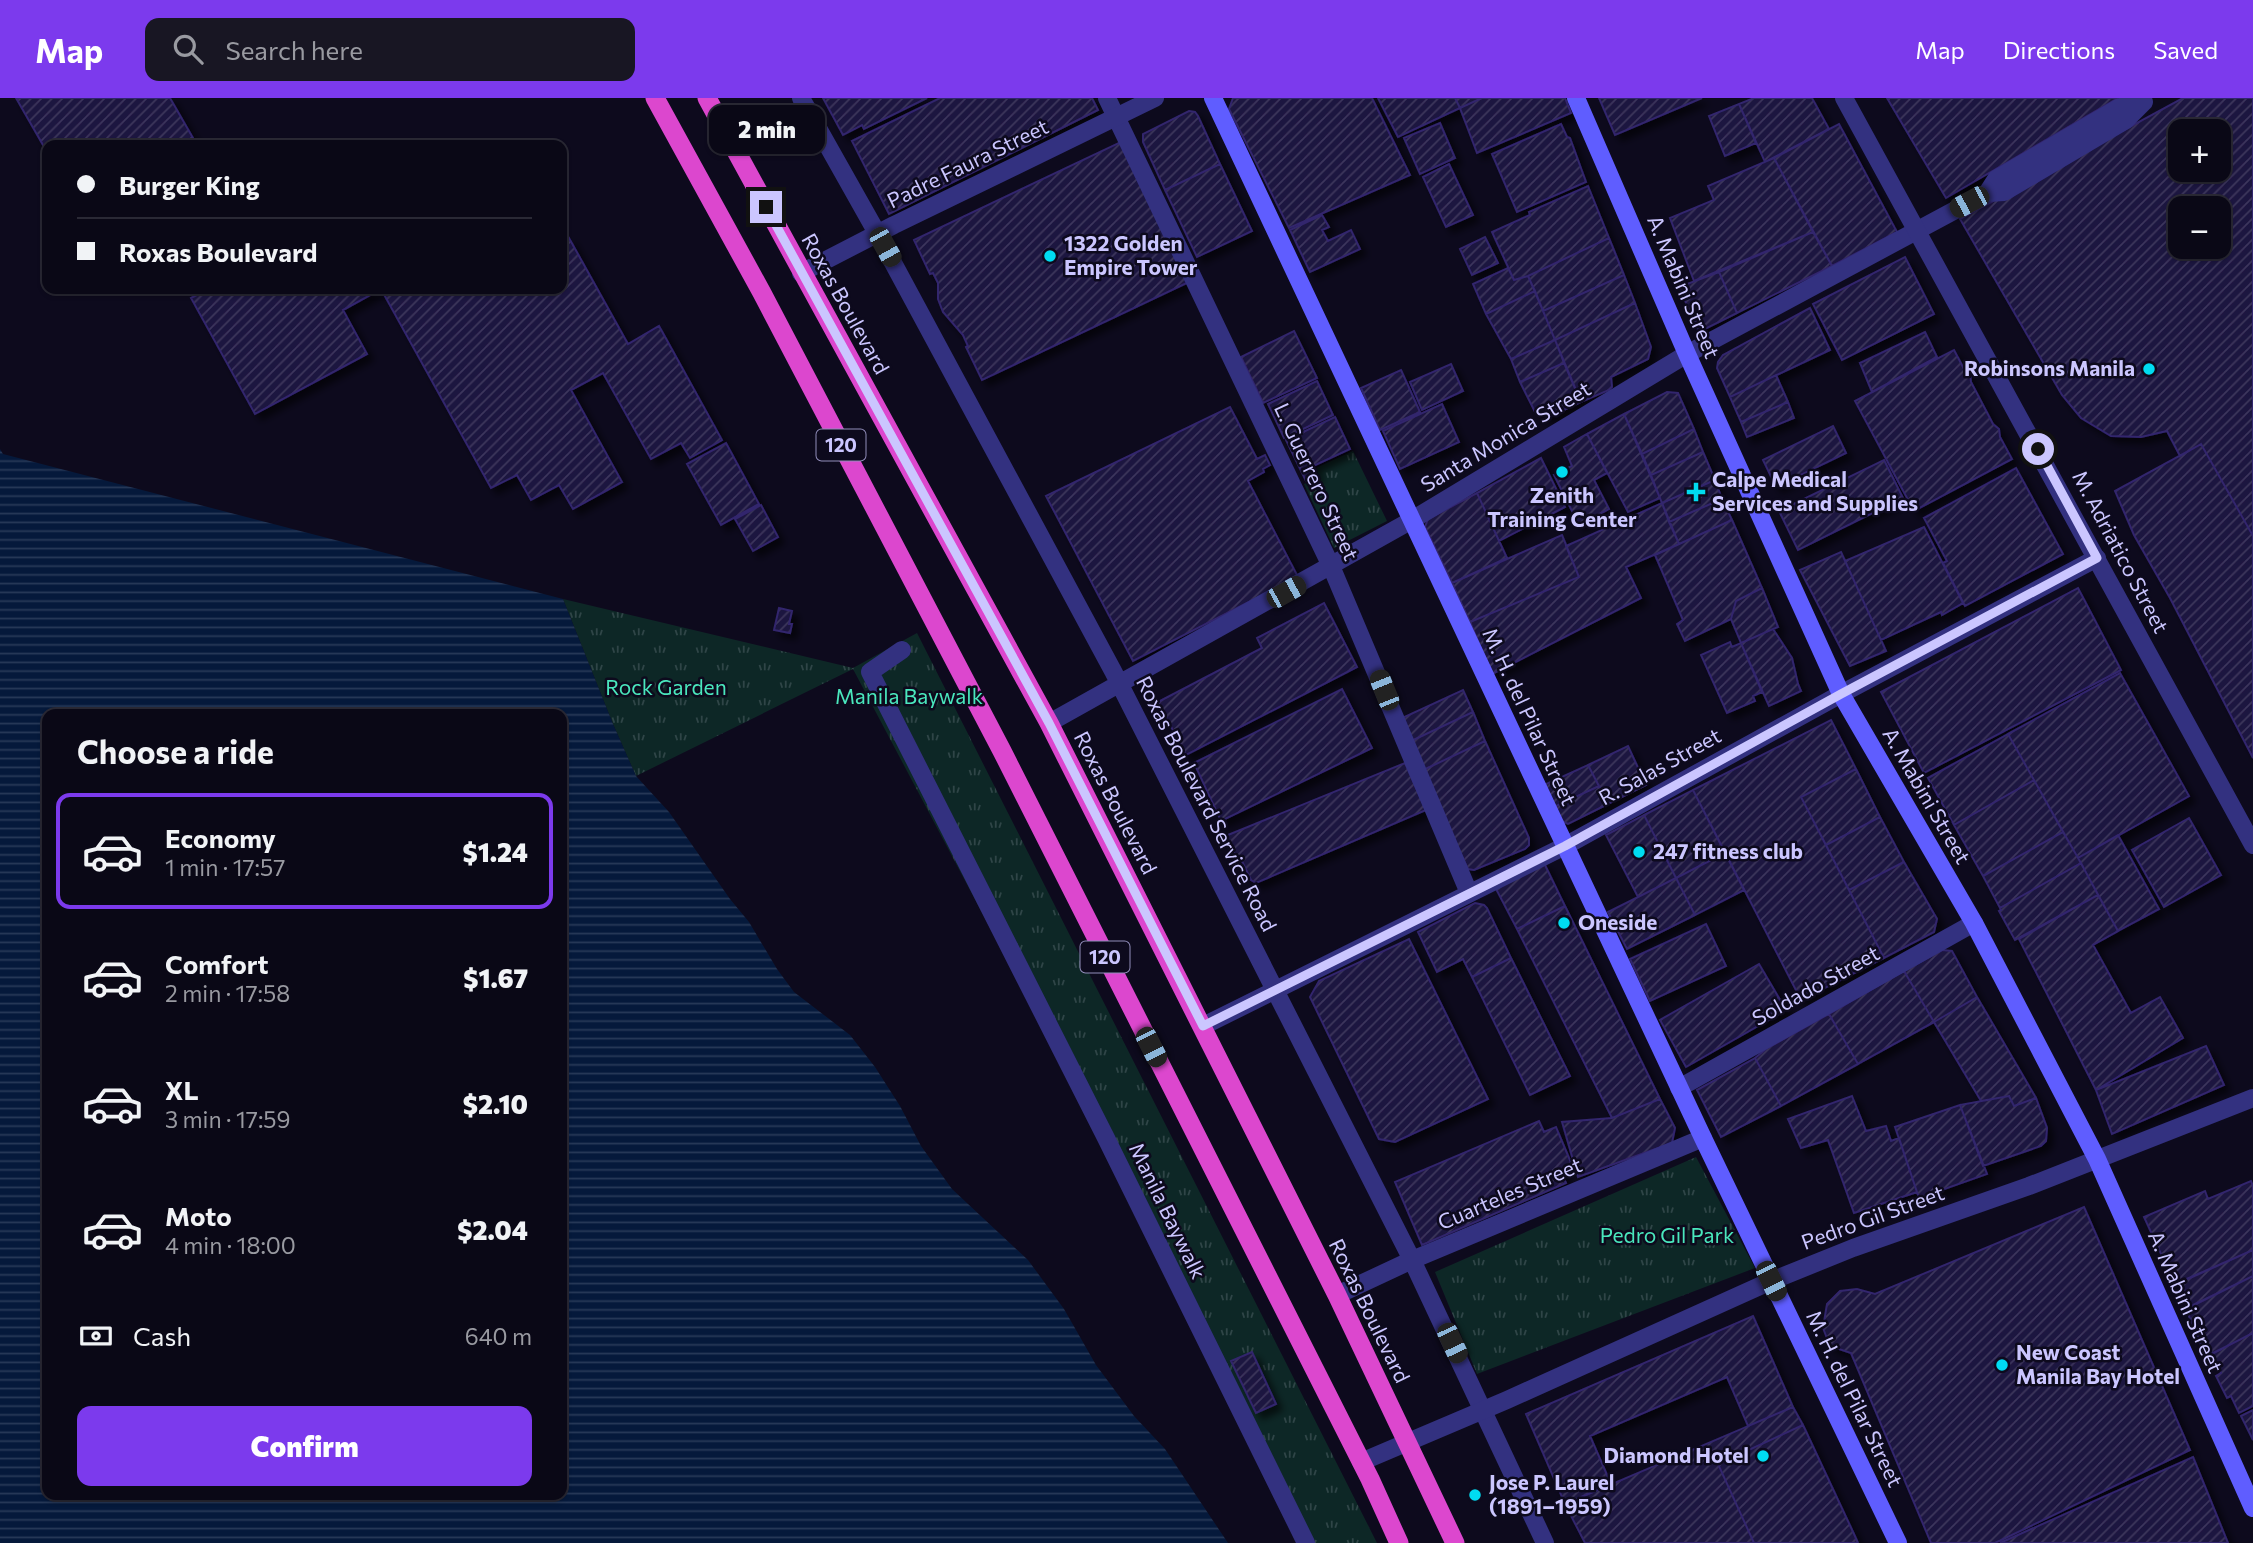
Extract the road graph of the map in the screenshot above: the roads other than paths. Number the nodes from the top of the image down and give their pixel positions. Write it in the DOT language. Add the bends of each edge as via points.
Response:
graph roads {
  1 [pos="655,98"];
  2 [pos="707,98"];
  3 [pos="801,98"];
  4 [pos="1107,98"];
  5 [pos="1155,98"];
  6 [pos="1213,98"];
  7 [pos="1576,98"];
  8 [pos="1844,98"];
  9 [pos="2143,100"];
  10 [pos="1116,116"];
  11 [pos="1918,231"];
  12 [pos="877,233"];
  13 [pos="801,273"];
  14 [pos="1687,354"];
  15 [pos="1412,520"];
  16 [pos="2097,558"];
  17 [pos="1331,566"];
  18 [pos="902,650"];
  19 [pos="1119,684"];
  20 [pos="1841,694"];
  21 [pos="1049,723"];
  22 [pos="2253,845"];
  23 [pos="1565,846"];
  24 [pos="1468,893"];
  25 [pos="1974,923"];
  26 [pos="1274,990"];
  27 [pos="1203,1026"];
  28 [pos="1679,1088"];
  29 [pos="2253,1098"];
  30 [pos="1703,1138"];
  31 [pos="2097,1159"];
  32 [pos="1412,1259"];
  33 [pos="1771,1281"];
  34 [pos="1337,1295"];
  35 [pos="1483,1410"];
  36 [pos="1406,1441"];
  37 [pos="1361,1462"];
  38 [pos="2253,1508"];
  39 [pos="1306,1543"];
  40 [pos="1399,1543"];
  41 [pos="1455,1543"];
  42 [pos="1545,1543"];
  43 [pos="1898,1543"];
  1 -- 37 [label="highway, 120" via="1002,751"];
  2 -- 13 [label="highway, Roxas Boulevard / 120"];
  3 -- 12 [label="street, Roxas Boulevard Service Road"];
  4 -- 10 [label="street, L. Guerrero Street"];
  5 -- 10 [label="street, Padre Faura Street"];
  6 -- 15 [label="main road, M. H. del Pilar Street"];
  7 -- 14 [label="main road, A. Mabini Street"];
  8 -- 11 [label="street, M. Adriatico Street"];
  9 -- 11 [label="street, Santa Monica Street" via="2126,120 2004,192 1987,193"];
  10 -- 12 [label="street, Padre Faura Street"];
  10 -- 17 [label="street, L. Guerrero Street"];
  11 -- 14 [label="street, Santa Monica Street"];
  11 -- 16 [label="street, M. Adriatico Street"];
  12 -- 13 [label="street, Padre Faura Street"];
  12 -- 19 [label="street, Roxas Boulevard Service Road"];
  13 -- 21 [label="highway, Roxas Boulevard / 120"];
  14 -- 15 [label="street, Santa Monica Street"];
  14 -- 20 [label="main road, A. Mabini Street"];
  15 -- 17 [label="street, Santa Monica Street"];
  15 -- 23 [label="main road, M. H. del Pilar Street"];
  16 -- 20 [label="street, R. Salas Street"];
  16 -- 22 [label="street, M. Adriatico Street"];
  17 -- 19 [label="street, Santa Monica Street"];
  17 -- 24 [label="street, L. Guerrero Street"];
  18 -- 39 [label="street, Manila Baywalk" via="870,672"];
  19 -- 21 [label="street, Santa Monica Street"];
  19 -- 26 [label="street, Roxas Boulevard Service Road"];
  20 -- 23 [label="street, R. Salas Street"];
  20 -- 25 [label="main road, A. Mabini Street"];
  21 -- 27 [label="highway, Roxas Boulevard / 120"];
  23 -- 24 [label="street, R. Salas Street"];
  23 -- 28 [label="main road, M. H. del Pilar Street"];
  24 -- 26 [label="street, R. Salas Street"];
  25 -- 28 [label="street, Soldado Street"];
  25 -- 31 [label="main road, A. Mabini Street"];
  26 -- 27 [label="street, R. Salas Street"];
  26 -- 32 [label="street, Roxas Boulevard Service Road"];
  27 -- 34 [label="highway, Roxas Boulevard / 120"];
  28 -- 30 [label="main road, M. H. del Pilar Street"];
  29 -- 31 [label="street, Pedro Gil Street"];
  30 -- 32 [label="street, Cuarteles Street"];
  30 -- 33 [label="main road, M. H. del Pilar Street"];
  31 -- 33 [label="street, Pedro Gil Street"];
  31 -- 38 [label="main road, A. Mabini Street"];
  32 -- 34 [label="street, Cuarteles Street"];
  32 -- 35 [label="street, Roxas Boulevard Service Road"];
  33 -- 35 [label="street, Pedro Gil Street"];
  33 -- 43 [label="main road, M. H. del Pilar Street"];
  34 -- 36 [label="highway, Roxas Boulevard / 120"];
  35 -- 36 [label="street, Pedro Gil Street"];
  35 -- 42 [label="street, Roxas Boulevard Service Road"];
  36 -- 37 [label="street, Pedro Gil Street"];
  36 -- 41 [label="highway, Roxas Boulevard / 120"];
  37 -- 40 [label="highway, 120"];
}
